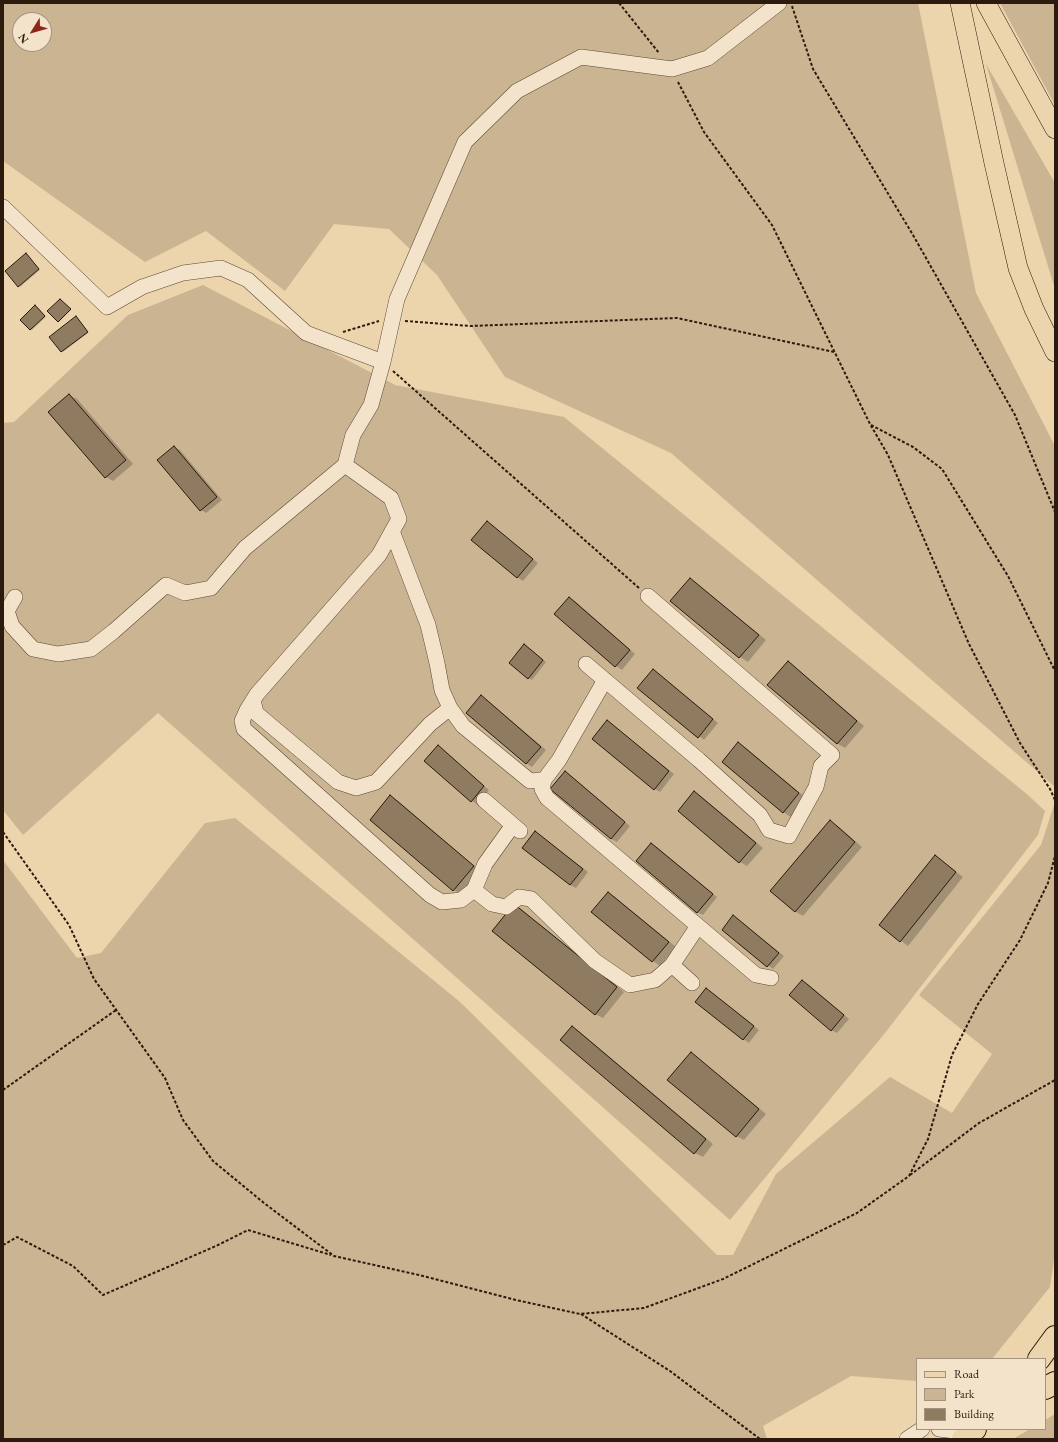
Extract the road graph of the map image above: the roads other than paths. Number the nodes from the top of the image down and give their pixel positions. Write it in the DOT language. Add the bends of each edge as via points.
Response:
graph roads {
  1 [pos="779,3"];
  2 [pos="960,3"];
  3 [pos="986,3"];
  4 [pos="1055,128"];
  5 [pos="3,207"];
  6 [pos="1055,352"];
  7 [pos="383,362"];
  8 [pos="346,464"];
  9 [pos="392,531"];
  10 [pos="15,597"];
  11 [pos="653,601"];
  12 [pos="586,664"];
  13 [pos="605,680"];
  14 [pos="253,700"];
  15 [pos="450,708"];
  16 [pos="544,780"];
  17 [pos="484,800"];
  18 [pos="474,890"];
  19 [pos="698,926"];
  20 [pos="672,964"];
  21 [pos="771,978"];
  22 [pos="692,983"];
  23 [pos="1055,1337"];
  24 [pos="1040,1358"];
  25 [pos="1055,1364"];
  26 [pos="1046,1371"];
  27 [pos="1055,1383"];
  28 [pos="1046,1388"];
  29 [pos="920,1430"];
  30 [pos="945,1430"];
  31 [pos="970,1434"];
  32 [pos="907,1439"];
  1 -- 7 [label="street" via="708,58 672,69 581,58 517,91 465,142 397,299"];
  2 -- 6 [label="main road" via="1018,268"];
  3 -- 4 [label="main road"];
  5 -- 7 [label="street" via="107,307 142,287 183,273 221,268 248,280 306,333"];
  7 -- 8 [label="street" via="371,404 354,435"];
  8 -- 9 [label="street" via="391,498 399,519"];
  8 -- 10 [label="street" via="245,548 211,588 185,594 166,585 91,649 58,654 33,649 12,626 7,611"];
  9 -- 14 [label="street" via="379,555"];
  9 -- 15 [label="street" via="428,625 442,690"];
  11 -- 13 [label="street" via="832,755 821,766 816,787 788,836 769,830 760,815"];
  12 -- 13 [label="street"];
  13 -- 16 [label="street" via="559,760"];
  14 -- 15 [label="street" via="256,713 338,782 356,788 376,782 430,724"];
  14 -- 18 [label="street" via="242,722 244,729 430,895 442,902 461,900"];
  15 -- 16 [label="street" via="463,726 530,781"];
  16 -- 19 [label="street" via="542,789 547,798"];
  17 -- 18 [label="street" via="517,829 486,864"];
  18 -- 20 [label="street" via="492,904 506,907 519,897 531,899 595,961 630,985 655,980"];
  19 -- 20 [label="street"];
  19 -- 21 [label="street" via="756,975"];
  20 -- 22 [label="street"];
  23 -- 24 [label="highway"];
  25 -- 26 [label="highway"];
  27 -- 28 [label="highway"];
  29 -- 32 [label="street"];
  30 -- 31 [label="street"];
}
